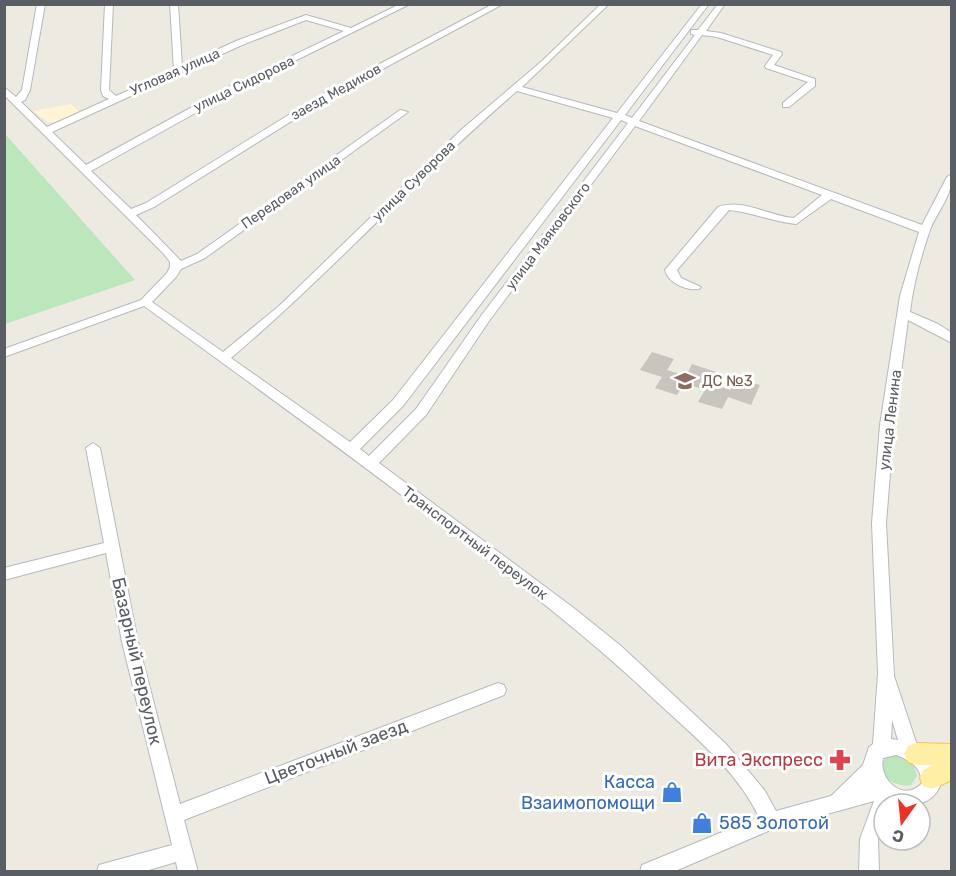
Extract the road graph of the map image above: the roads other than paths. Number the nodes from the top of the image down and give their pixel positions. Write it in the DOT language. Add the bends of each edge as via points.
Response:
graph roads {
  1 [pos="41,4"];
  2 [pos="109,4"];
  3 [pos="174,4"];
  4 [pos="407,4"];
  5 [pos="500,4"];
  6 [pos="606,4"];
  7 [pos="706,4"];
  8 [pos="722,4"];
  9 [pos="686,30"];
  10 [pos="352,31"];
  11 [pos="702,33"];
  12 [pos="178,70"];
  13 [pos="516,88"];
  14 [pos="4,90"];
  15 [pos="115,99"];
  16 [pos="15,101"];
  17 [pos="786,105"];
  18 [pos="403,112"];
  19 [pos="618,116"];
  20 [pos="634,122"];
  21 [pos="45,132"];
  22 [pos="85,170"];
  23 [pos="951,177"];
  24 [pos="829,195"];
  25 [pos="129,214"];
  26 [pos="926,230"];
  27 [pos="176,267"];
  28 [pos="695,287"];
  29 [pos="145,302"];
  30 [pos="904,314"];
  31 [pos="951,339"];
  32 [pos="4,353"];
  33 [pos="222,359"];
  34 [pos="93,448"];
  35 [pos="351,449"];
  36 [pos="369,464"];
  37 [pos="112,546"];
  38 [pos="4,574"];
  39 [pos="886,673"];
  40 [pos="498,690"];
  41 [pos="882,748"];
  42 [pos="913,753"];
  43 [pos="951,755"];
  44 [pos="871,769"];
  45 [pos="942,772"];
  46 [pos="884,791"];
  47 [pos="836,803"];
  48 [pos="174,815"];
  49 [pos="771,821"];
  50 [pos="183,851"];
  51 [pos="106,872"];
  52 [pos="188,872"];
  53 [pos="649,872"];
  54 [pos="869,872"];
  1 -- 16 [label="street" via="26,90"];
  2 -- 15 [label="street" via="105,90"];
  3 -- 12 [label="street"];
  4 -- 10 [label="street, улица Сидорова"];
  5 -- 25 [label="street, заезд Медиков" via="324,97 177,189"];
  6 -- 13 [label="street, улица Суворова"];
  7 -- 9 [label="street, улица Маяковского"];
  8 -- 11 [label="street, улица Маяковского"];
  9 -- 11 [label="street"];
  9 -- 19 [label="street, улица Маяковского"];
  10 -- 12 [label="street, Угловая улица" via="304,14"];
  10 -- 22 [label="street, улица Сидорова" via="195,108"];
  11 -- 17 [label="street" via="778,54 770,66 812,81"];
  11 -- 20 [label="street, улица Маяковского"];
  12 -- 15 [label="street, Угловая улица"];
  13 -- 19 [label="street"];
  13 -- 33 [label="street, улица Суворова" via="464,132 283,308"];
  14 -- 16 [label="street"];
  15 -- 21 [label="street, Угловая улица"];
  16 -- 21 [label="street"];
  18 -- 27 [label="street, Передовая улица" via="201,256"];
  19 -- 20 [label="street"];
  19 -- 35 [label="street, улица Маяковского" via="398,403"];
  20 -- 24 [label="street"];
  20 -- 36 [label="street, улица Маяковского" via="485,319 421,412"];
  21 -- 22 [label="street"];
  22 -- 25 [label="street"];
  23 -- 26 [label="street, улица Ленина"];
  24 -- 26 [label="street"];
  24 -- 28 [label="street" via="796,221 736,206 722,209 671,270 677,280"];
  25 -- 27 [label="street" via="167,251"];
  26 -- 30 [label="street, улица Ленина"];
  27 -- 29 [label="street"];
  29 -- 32 [label="street"];
  29 -- 33 [label="street, Транспортный переулок"];
  30 -- 31 [label="street"];
  30 -- 39 [label="street, улица Ленина" via="887,425 879,523"];
  33 -- 35 [label="street, Транспортный переулок"];
  34 -- 37 [label="street, Базарный переулок"];
  35 -- 36 [label="street, Транспортный переулок"];
  36 -- 49 [label="street, Транспортный переулок" via="615,651 720,750 759,797"];
  37 -- 38 [label="street"];
  37 -- 48 [label="street, Базарный переулок" via="130,642"];
  39 -- 41 [label="street, улица Ленина"];
  39 -- 42 [label="street, улица Ленина"];
  40 -- 48 [label="street, Цветочный заезд"];
  41 -- 42 [label="street" via="896,747"];
  41 -- 44 [label="street" via="875,753"];
  42 -- 43 [label="main road"];
  42 -- 45 [label="street"];
  44 -- 46 [label="street"];
  44 -- 47 [label="street"];
  45 -- 46 [label="street" via="921,798 901,799"];
  46 -- 47 [label="street"];
  46 -- 54 [label="street" via="869,839"];
  47 -- 49 [label="street"];
  48 -- 50 [label="street, Базарный переулок"];
  49 -- 53 [label="street"];
  50 -- 51 [label="street"];
  50 -- 52 [label="street, Базарный переулок"];
}
